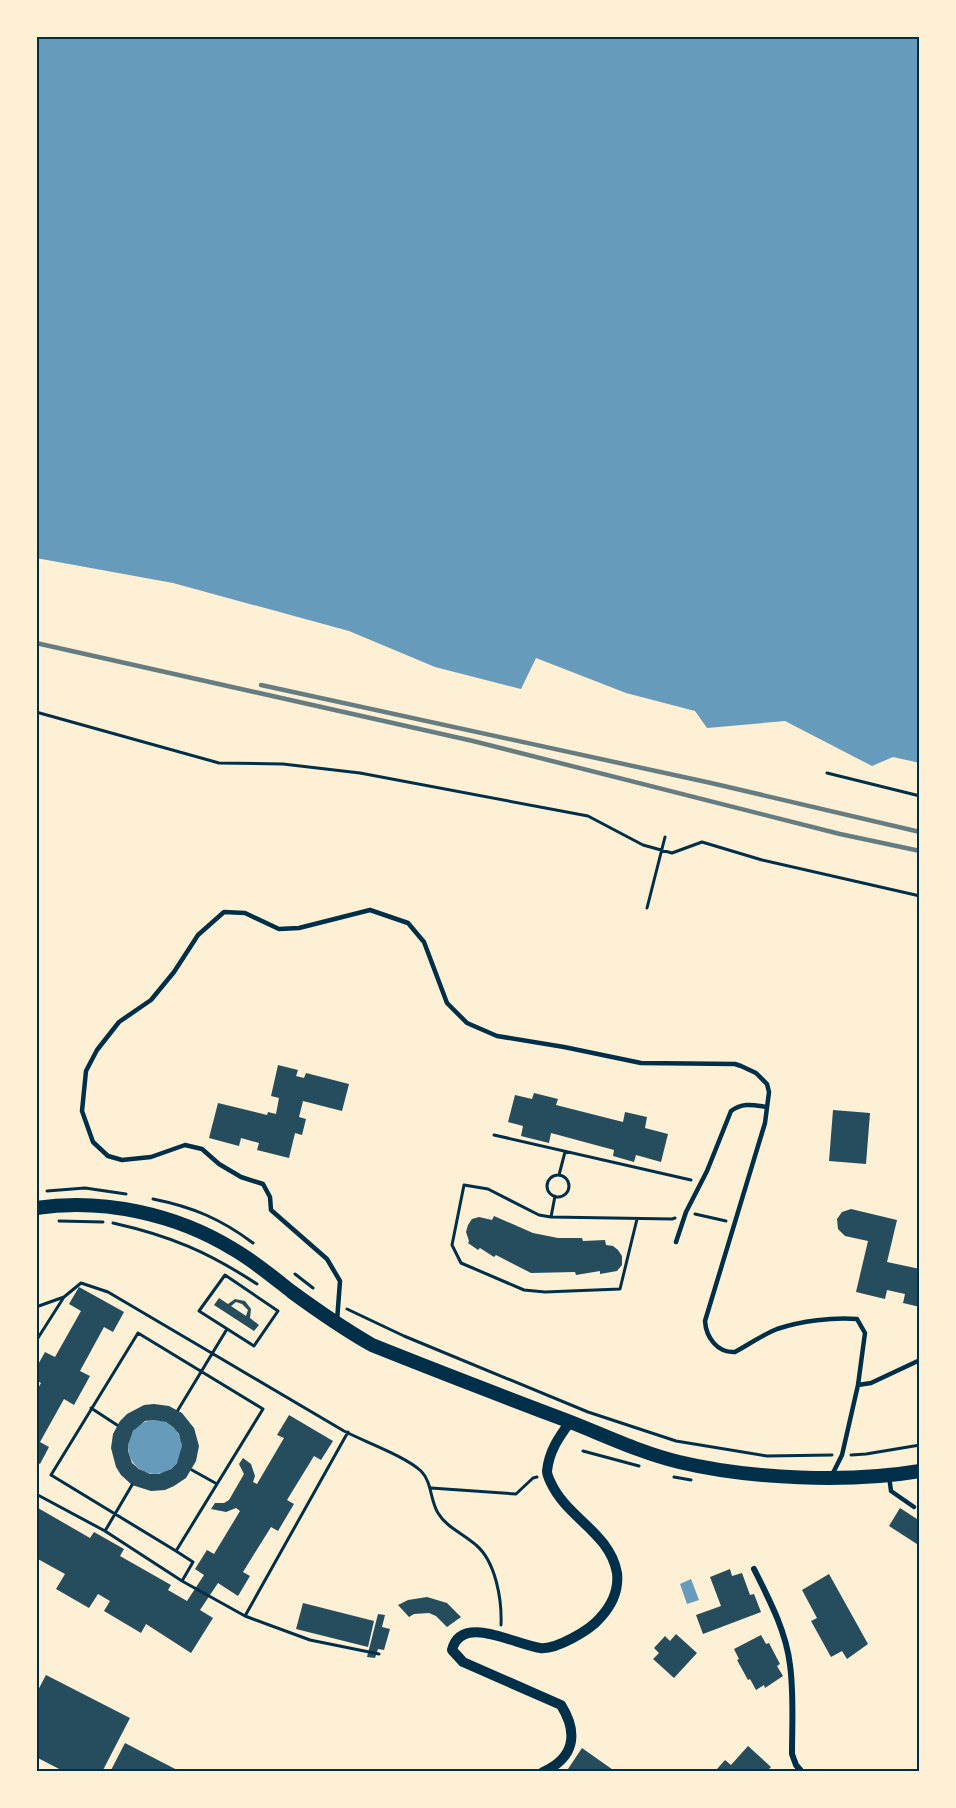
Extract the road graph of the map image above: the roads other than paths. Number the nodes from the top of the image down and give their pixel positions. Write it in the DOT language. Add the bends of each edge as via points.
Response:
graph roads {
  1 [pos="767,1107"];
  2 [pos="36,1208"];
  3 [pos="676,1242"];
  4 [pos="336,1324"];
  5 [pos="920,1359"];
  6 [pos="858,1385"];
  7 [pos="570,1422"];
  8 [pos="920,1471"];
  9 [pos="889,1474"];
  10 [pos="831,1478"];
  11 [pos="914,1507"];
  12 [pos="754,1569"];
  13 [pos="543,1772"];
  14 [pos="802,1772"];
  1 -- 3 [label="lane" via="747,1104 730,1111"];
  1 -- 4 [label="lane" via="769,1092 763,1078 735,1064 641,1063 496,1036 467,1023 447,1003 424,942 408,923 370,910 279,930 245,913 224,912 198,935 151,1000 119,1022 97,1050 86,1071 82,1111 93,1142 108,1156 122,1160 151,1157 184,1145 202,1149 219,1164 263,1184 271,1210 327,1259 340,1281"];
  1 -- 6 [label="lane" via="705,1321 706,1332 720,1349 735,1352 776,1329 857,1319 865,1333"];
  2 -- 4 [label="main road" via="62,1204 95,1206 138,1211 183,1224 233,1248"];
  4 -- 7 [label="main road" via="372,1345"];
  5 -- 6 [label="lane" via="871,1383"];
  6 -- 10 [label="lane" via="842,1455"];
  7 -- 10 [label="main road" via="678,1462 737,1472"];
  7 -- 13 [label="street" via="554,1445 548,1477 559,1498 598,1536 615,1560 618,1584 611,1605 598,1621 562,1643 542,1648 476,1632 463,1634 454,1641 452,1650 463,1662 561,1706 570,1720 571,1744 564,1757"];
  8 -- 9 [label="main road"];
  9 -- 10 [label="main road"];
  9 -- 11 [label="lane" via="891,1491"];
  12 -- 14 [label="street" via="782,1630 790,1663 792,1754"];
}
